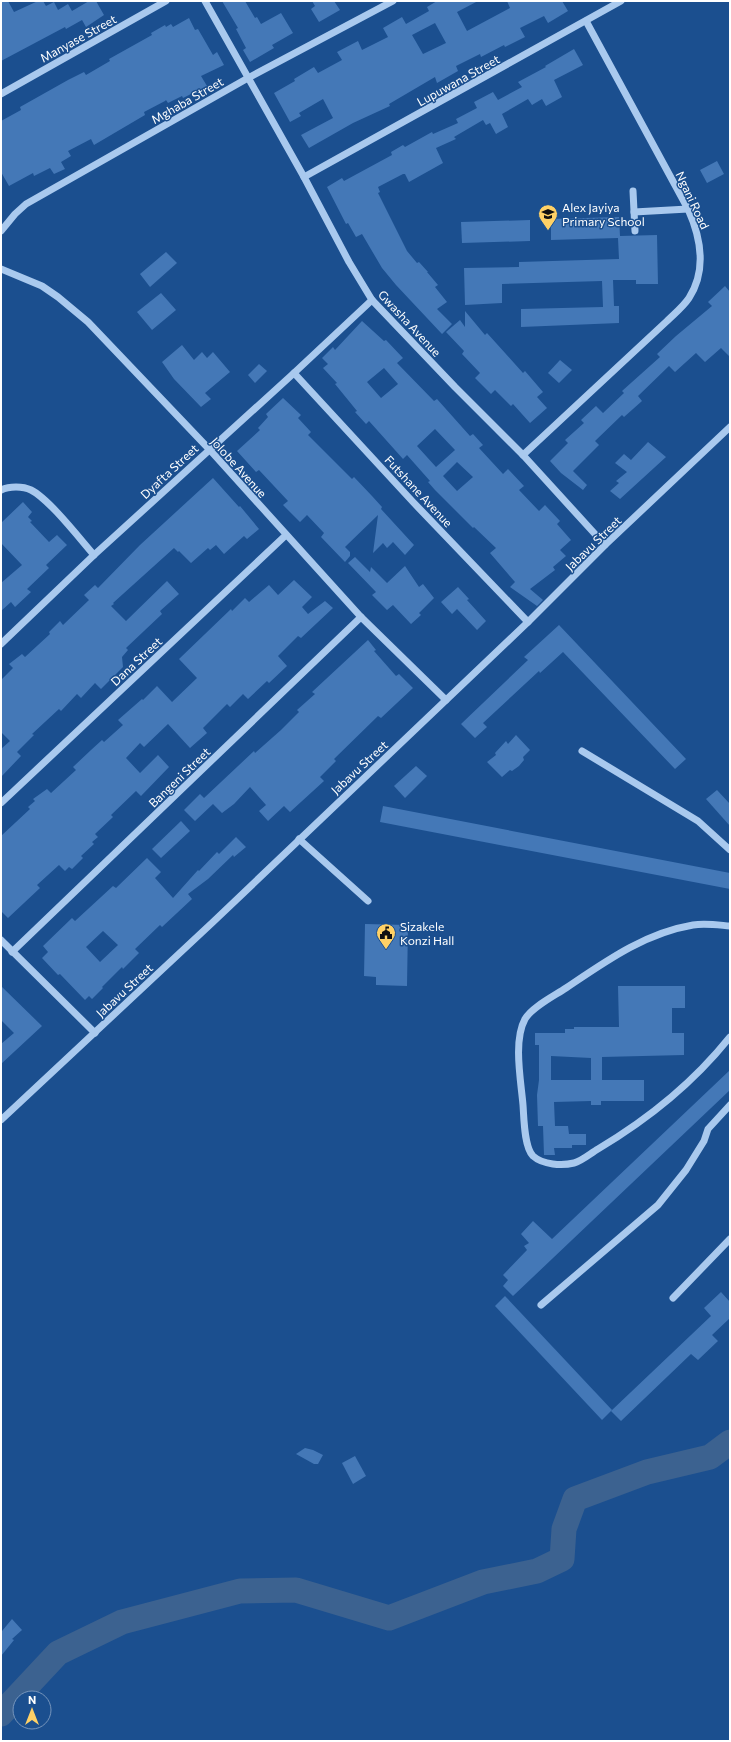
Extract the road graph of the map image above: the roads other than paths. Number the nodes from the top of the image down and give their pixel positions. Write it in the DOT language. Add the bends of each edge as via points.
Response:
graph roads {
  1 [pos="166,1"];
  2 [pos="205,1"];
  3 [pos="393,1"];
  4 [pos="622,1"];
  5 [pos="586,21"];
  6 [pos="248,78"];
  7 [pos="1,94"];
  8 [pos="304,177"];
  9 [pos="633,191"];
  10 [pos="688,209"];
  11 [pos="634,212"];
  12 [pos="1,231"];
  13 [pos="635,231"];
  14 [pos="1,269"];
  15 [pos="372,300"];
  16 [pos="294,373"];
  17 [pos="730,427"];
  18 [pos="209,449"];
  19 [pos="523,455"];
  20 [pos="2,489"];
  21 [pos="286,535"];
  22 [pos="605,545"];
  23 [pos="94,555"];
  24 [pos="361,617"];
  25 [pos="528,622"];
  26 [pos="1,644"];
  27 [pos="446,700"];
  28 [pos="582,750"];
  29 [pos="1,803"];
  30 [pos="299,839"];
  31 [pos="730,850"];
  32 [pos="368,901"];
  33 [pos="730,926"];
  34 [pos="1,940"];
  35 [pos="12,952"];
  36 [pos="95,1033"];
  37 [pos="730,1037"];
  38 [pos="730,1104"];
  39 [pos="2,1118"];
  40 [pos="730,1239"];
  41 [pos="673,1298"];
  42 [pos="541,1305"];
  1 -- 7 [label="street, Manyase Street"];
  2 -- 6 [label="street, Gwasha Avenue"];
  3 -- 6 [label="street, Mghaba Street"];
  4 -- 5 [label="street, Lupuwana Street"];
  5 -- 8 [label="street, Lupuwana Street"];
  5 -- 10 [label="street, Ngani Road"];
  6 -- 8 [label="street, Gwasha Avenue"];
  6 -- 12 [label="street, Mghaba Street" via="26,204"];
  8 -- 15 [label="street, Gwasha Avenue" via="326,221"];
  9 -- 11 [label="street"];
  10 -- 11 [label="street"];
  10 -- 19 [label="street, Ngani Road" via="696,227 701,264 688,299"];
  11 -- 13 [label="street"];
  14 -- 18 [label="street, Jolobe Avenue" via="42,286 72,308"];
  15 -- 16 [label="street, Dyafta Street"];
  15 -- 19 [label="street, Gwasha Avenue"];
  16 -- 18 [label="street, Dyafta Street"];
  16 -- 25 [label="street, Futshane Avenue"];
  17 -- 22 [label="street, Jabavu Street"];
  18 -- 21 [label="street, Jolobe Avenue"];
  18 -- 23 [label="street, Dyafta Street"];
  19 -- 22 [label="street, Gwasha Avenue"];
  20 -- 23 [label="street" via="20,487 31,490 44,499"];
  21 -- 24 [label="street, Jolobe Avenue"];
  21 -- 29 [label="street, Dana Street"];
  22 -- 25 [label="street, Jabavu Street"];
  23 -- 26 [label="street, Dyafta Street"];
  24 -- 27 [label="street, Jolobe Avenue"];
  24 -- 35 [label="street, Bangeni Street"];
  25 -- 27 [label="street, Jabavu Street"];
  27 -- 30 [label="street, Jabavu Street"];
  28 -- 31 [label="street" via="698,821"];
  30 -- 32 [label="street"];
  30 -- 36 [label="street, Jabavu Street"];
  33 -- 37 [label="street" via="694,925 667,931 625,949 538,1007 525,1019 518,1046 524,1126 532,1155 550,1164 576,1163 650,1114 689,1080"];
  34 -- 35 [label="street"];
  35 -- 36 [label="street"];
  36 -- 39 [label="street, Jabavu Street"];
  38 -- 42 [label="street" via="708,1129 704,1141 686,1170 658,1205"];
  40 -- 41 [label="street"];
}
